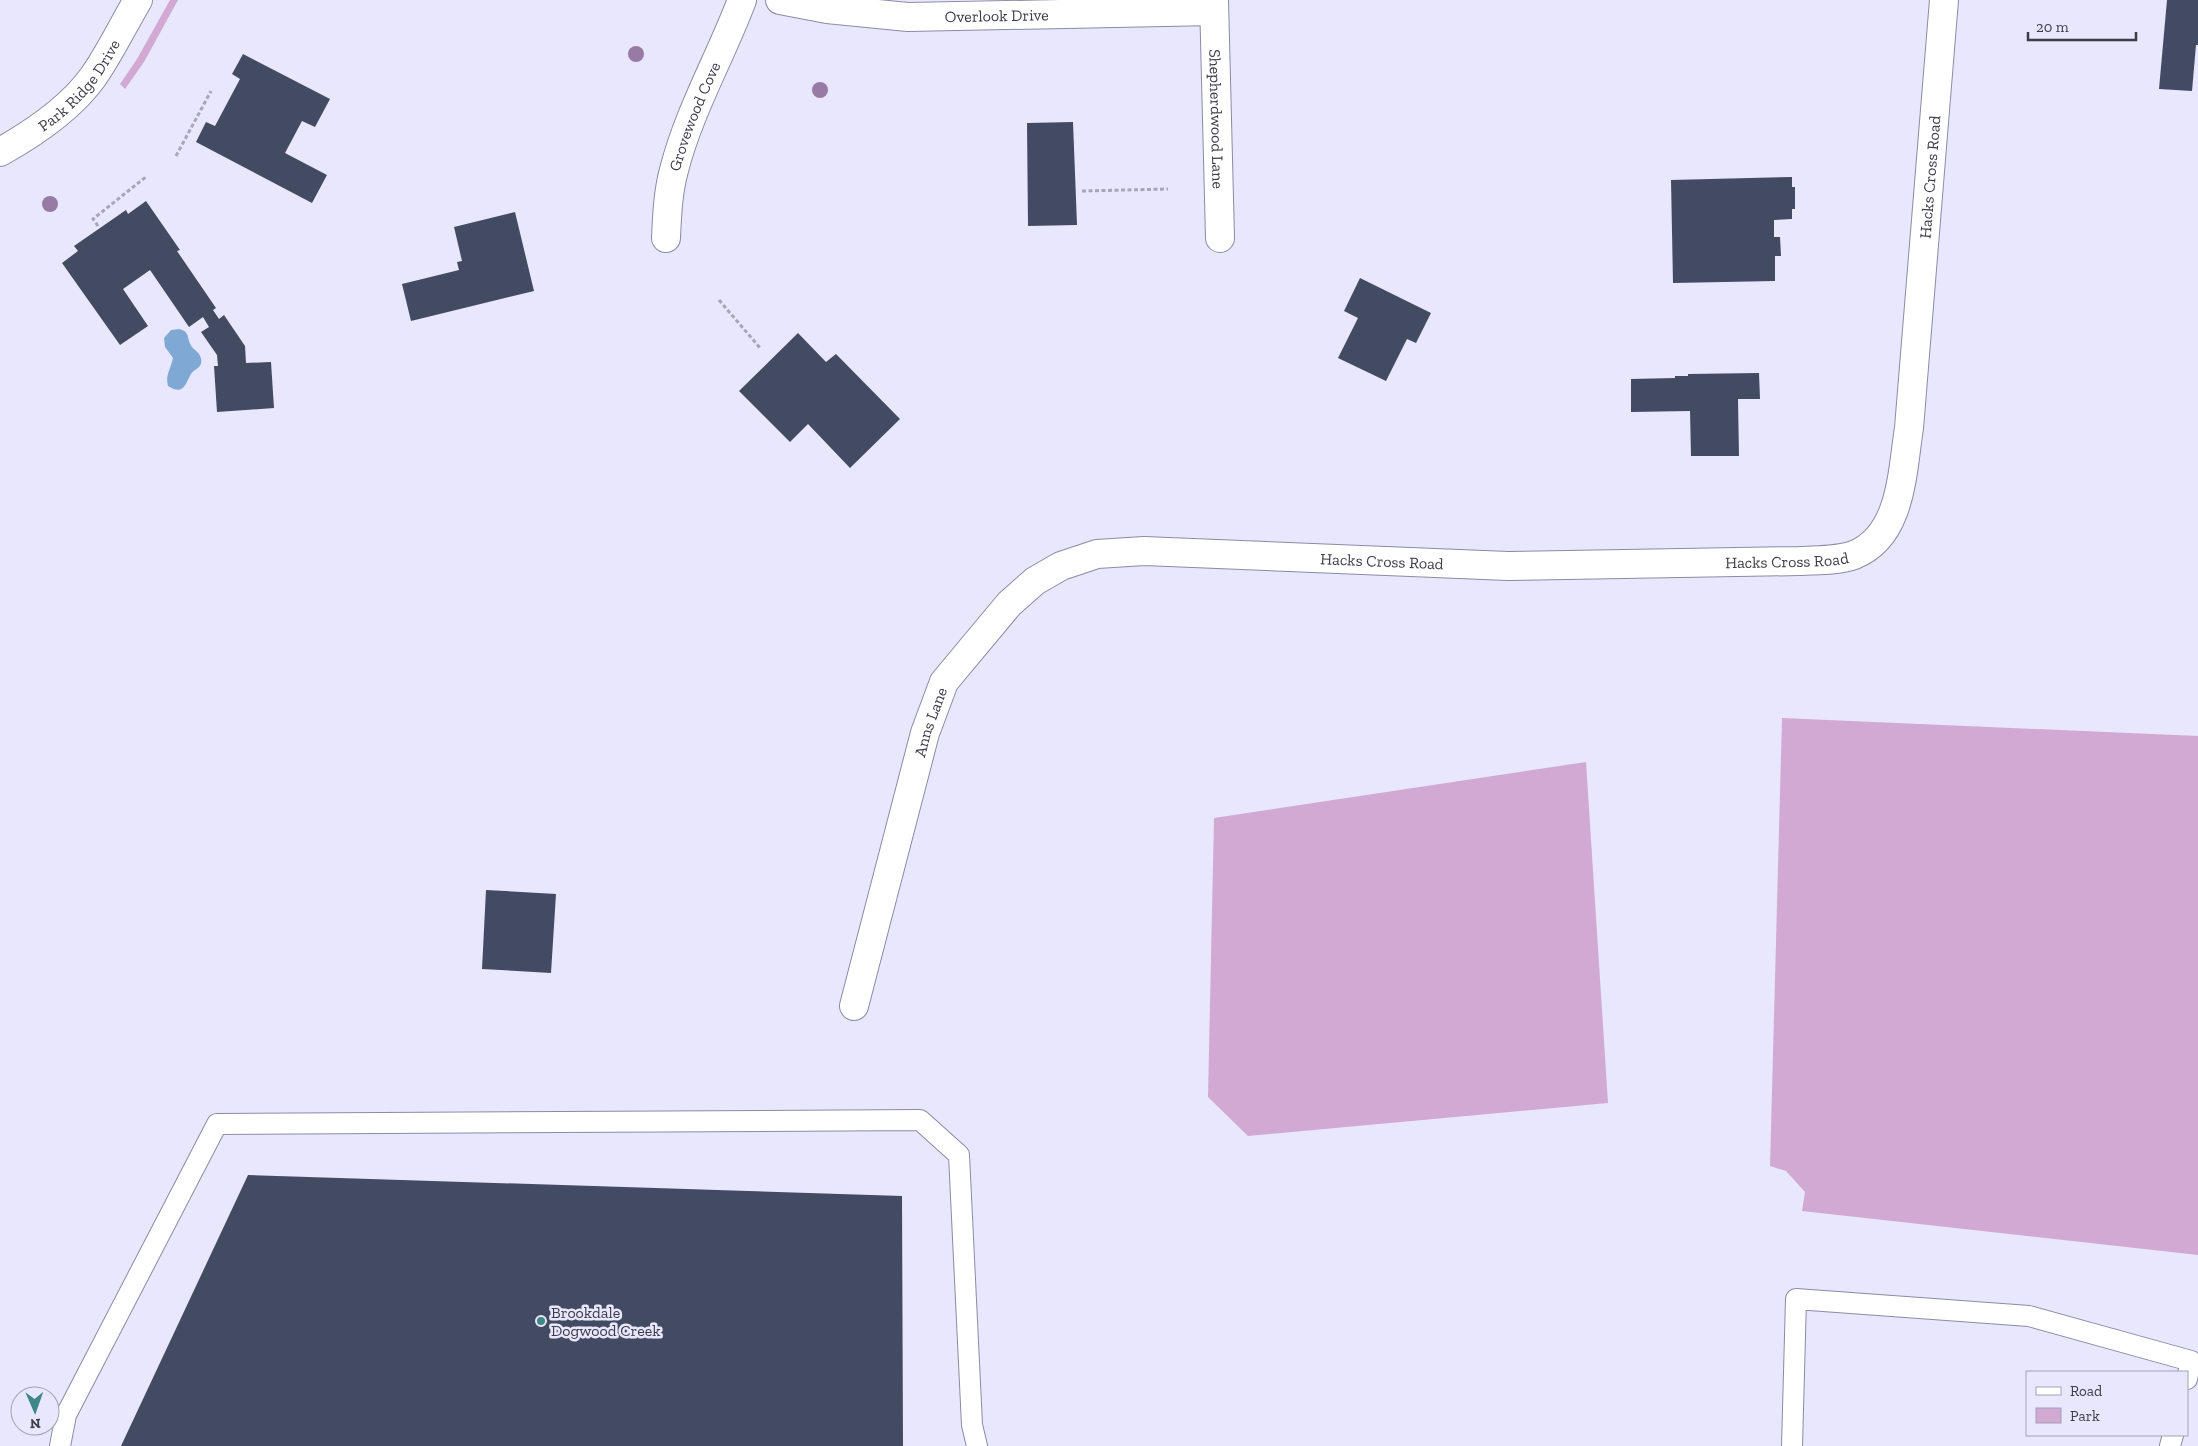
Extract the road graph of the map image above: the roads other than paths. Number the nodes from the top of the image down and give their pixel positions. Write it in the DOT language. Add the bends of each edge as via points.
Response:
graph roads {
  1 [pos="138,0"];
  2 [pos="742,0"];
  3 [pos="780,0"];
  4 [pos="1944,0"];
  5 [pos="1214,6"];
  6 [pos="0,152"];
  7 [pos="666,238"];
  8 [pos="1220,238"];
  9 [pos="1144,552"];
  10 [pos="854,1006"];
  11 [pos="2188,1374"];
  12 [pos="60,1446"];
  13 [pos="977,1446"];
  14 [pos="1792,1446"];
  1 -- 6 [label="street, Park Ridge Drive" via="93,77 70,103 26,137"];
  2 -- 7 [label="street, Grovewood Cove" via="688,128 674,170"];
  3 -- 5 [label="street, Overlook Drive" via="835,10 908,17"];
  4 -- 9 [label="street, Hacks Cross Road" via="1909,428 1900,490 1886,528 1872,545 1834,559 1508,566"];
  5 -- 8 [label="street, Shepherdwood Lane"];
  9 -- 10 [label="street, Anns Lane" via="1097,554 1061,566 1035,581 1009,604 944,682 925,732"];
  11 -- 14 [label="lane" via="2191,1361 2028,1316 1796,1299"];
  12 -- 13 [label="lane" via="66,1415 217,1124 920,1120 959,1155 972,1425"];
}
